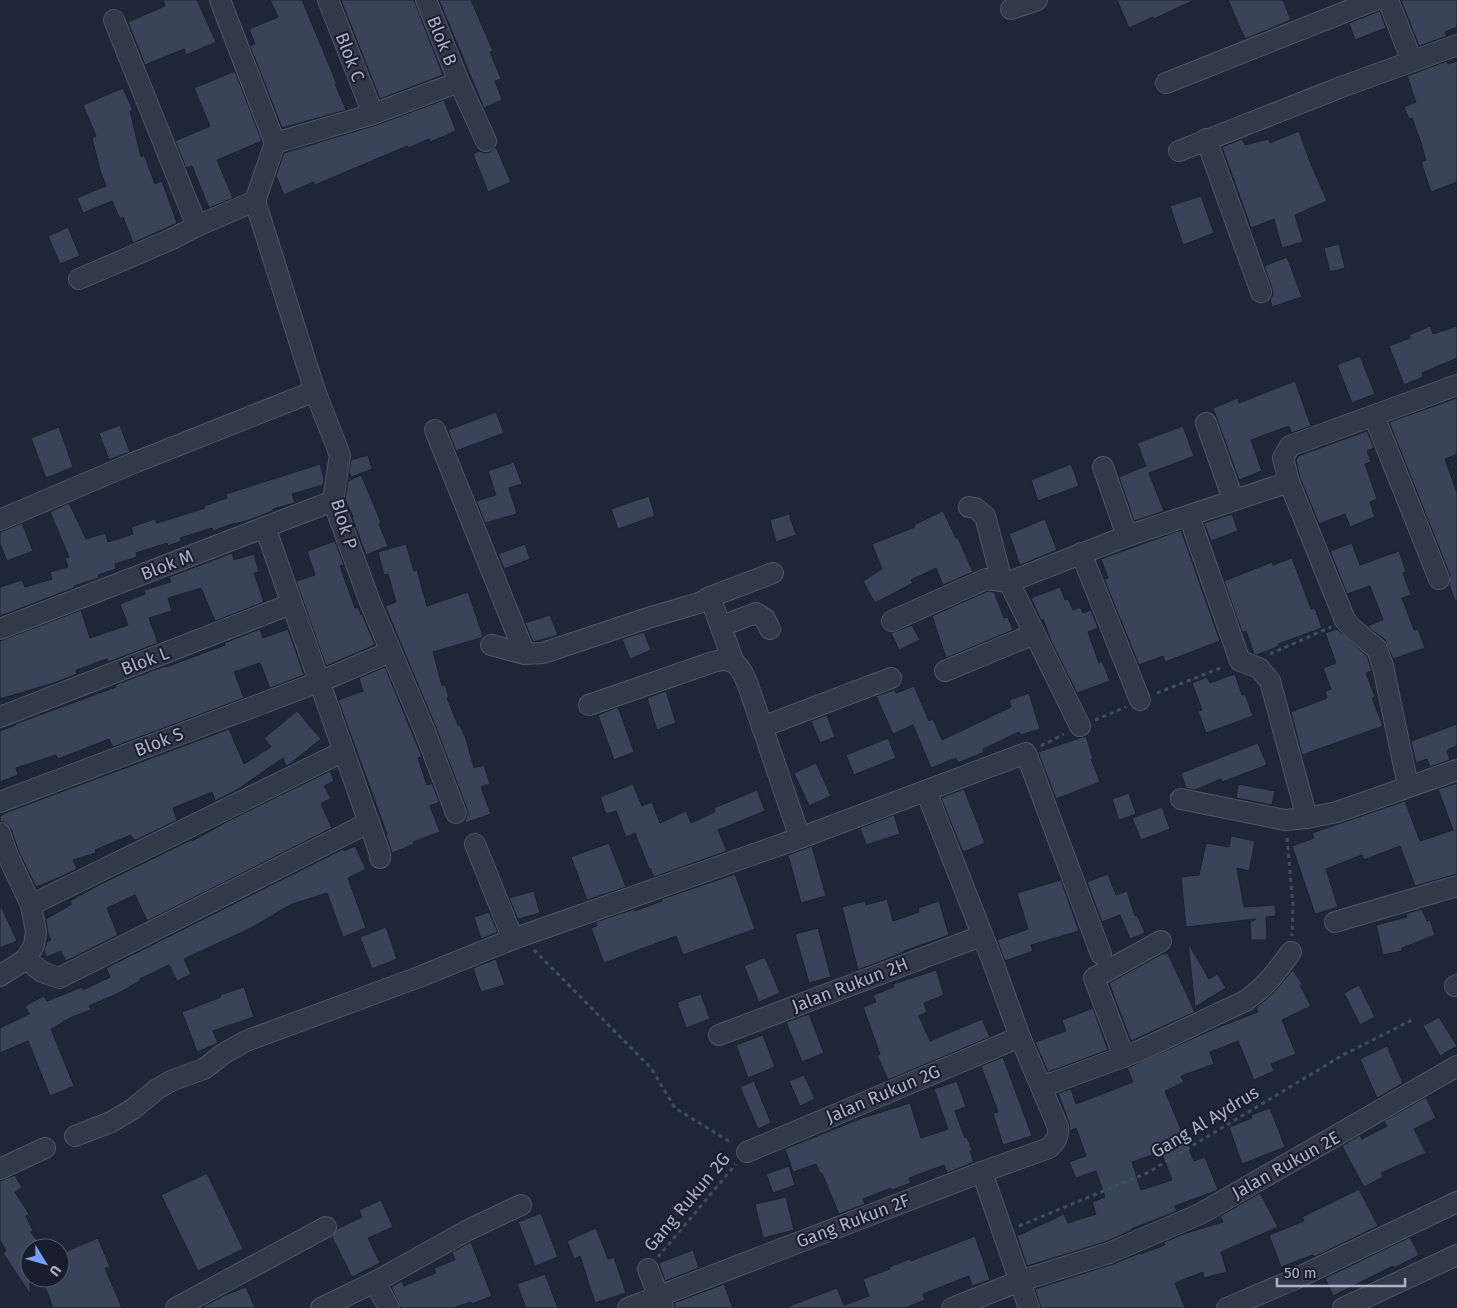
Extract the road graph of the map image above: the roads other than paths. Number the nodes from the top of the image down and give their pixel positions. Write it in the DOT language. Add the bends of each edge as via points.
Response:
graph roads {
  1 [pos="220,0"];
  2 [pos="328,0"];
  3 [pos="426,0"];
  4 [pos="1037,0"];
  5 [pos="1374,0"];
  6 [pos="1388,0"];
  7 [pos="1011,9"];
  8 [pos="114,20"];
  9 [pos="1457,45"];
  10 [pos="1412,61"];
  11 [pos="459,82"];
  12 [pos="1166,82"];
  13 [pos="373,114"];
  14 [pos="1206,139"];
  15 [pos="486,141"];
  16 [pos="275,143"];
  17 [pos="1179,151"];
  18 [pos="255,201"];
  19 [pos="197,226"];
  20 [pos="79,279"];
  21 [pos="1261,292"];
  22 [pos="1457,385"];
  23 [pos="315,391"];
  24 [pos="1374,416"];
  25 [pos="1206,423"];
  26 [pos="435,430"];
  27 [pos="1103,467"];
  28 [pos="1289,482"];
  29 [pos="1233,499"];
  30 [pos="333,501"];
  31 [pos="969,507"];
  32 [pos="1189,516"];
  33 [pos="0,520"];
  34 [pos="265,527"];
  35 [pos="1127,536"];
  36 [pos="1080,553"];
  37 [pos="773,573"];
  38 [pos="1013,579"];
  39 [pos="1439,579"];
  40 [pos="710,597"];
  41 [pos="291,604"];
  42 [pos="892,621"];
  43 [pos="722,626"];
  44 [pos="0,629"];
  45 [pos="770,629"];
  46 [pos="1034,634"];
  47 [pos="491,645"];
  48 [pos="390,652"];
  49 [pos="524,654"];
  50 [pos="734,663"];
  51 [pos="945,671"];
  52 [pos="892,678"];
  53 [pos="319,682"];
  54 [pos="1140,700"];
  55 [pos="589,705"];
  56 [pos="0,718"];
  57 [pos="762,726"];
  58 [pos="1080,726"];
  59 [pos="344,751"];
  60 [pos="1457,770"];
  61 [pos="1408,786"];
  62 [pos="926,791"];
  63 [pos="1181,799"];
  64 [pos="0,802"];
  65 [pos="456,813"];
  66 [pos="1307,818"];
  67 [pos="368,820"];
  68 [pos="0,833"];
  69 [pos="800,838"];
  70 [pos="475,844"];
  71 [pos="380,858"];
  72 [pos="1457,886"];
  73 [pos="31,905"];
  74 [pos="1335,922"];
  75 [pos="981,936"];
  76 [pos="517,938"];
  77 [pos="1161,941"];
  78 [pos="1291,952"];
  79 [pos="1101,954"];
  80 [pos="26,958"];
  81 [pos="0,976"];
  82 [pos="719,1035"];
  83 [pos="1020,1037"];
  84 [pos="1124,1057"];
  85 [pos="1457,1066"];
  86 [pos="1041,1086"];
  87 [pos="76,1136"];
  88 [pos="45,1148"];
  89 [pos="747,1152"];
  90 [pos="0,1169"];
  91 [pos="982,1172"];
  92 [pos="1457,1202"];
  93 [pos="521,1205"];
  94 [pos="326,1227"];
  95 [pos="1457,1255"];
  96 [pos="648,1269"];
  97 [pos="1020,1281"];
  98 [pos="375,1282"];
  99 [pos="661,1302"];
  100 [pos="176,1308"];
  101 [pos="321,1308"];
  102 [pos="389,1308"];
  103 [pos="628,1308"];
  104 [pos="952,1308"];
  105 [pos="1029,1308"];
  106 [pos="1228,1308"];
  107 [pos="1343,1308"];
  1 -- 16 [label="street"];
  2 -- 13 [label="street, Blok C"];
  3 -- 11 [label="street, Blok B"];
  4 -- 7 [label="street"];
  5 -- 12 [label="street"];
  6 -- 10 [label="street"];
  8 -- 19 [label="street"];
  9 -- 10 [label="street"];
  10 -- 14 [label="street"];
  11 -- 13 [label="street"];
  11 -- 15 [label="street, Blok B"];
  13 -- 16 [label="street"];
  14 -- 17 [label="street"];
  14 -- 21 [label="street"];
  16 -- 18 [label="street"];
  18 -- 19 [label="street"];
  18 -- 23 [label="street, Blok P"];
  19 -- 20 [label="street"];
  22 -- 24 [label="street"];
  23 -- 30 [label="street, Blok P" via="340,455"];
  23 -- 33 [label="street"];
  24 -- 28 [label="street" via="1290,446 1283,458"];
  24 -- 39 [label="street"];
  25 -- 29 [label="street"];
  26 -- 49 [label="street"];
  27 -- 35 [label="street"];
  28 -- 29 [label="street"];
  28 -- 61 [label="street" via="1345,620 1377,648"];
  29 -- 32 [label="street"];
  30 -- 34 [label="street, Blok M"];
  30 -- 48 [label="street, Blok P"];
  31 -- 38 [label="street" via="985,516"];
  32 -- 35 [label="street"];
  32 -- 66 [label="street" via="1244,662 1259,668 1270,681"];
  34 -- 41 [label="street"];
  34 -- 44 [label="street, Blok M"];
  35 -- 36 [label="street"];
  36 -- 38 [label="street"];
  36 -- 54 [label="street"];
  37 -- 40 [label="street"];
  38 -- 42 [label="street" via="986,579"];
  38 -- 46 [label="street"];
  40 -- 43 [label="street"];
  40 -- 49 [label="street" via="543,653"];
  41 -- 53 [label="street"];
  41 -- 56 [label="street, Blok L"];
  43 -- 45 [label="street" via="756,613"];
  43 -- 50 [label="street"];
  46 -- 51 [label="street"];
  46 -- 58 [label="street"];
  47 -- 49 [label="street"];
  48 -- 53 [label="street, Blok S"];
  48 -- 65 [label="street, Blok P"];
  50 -- 55 [label="street" via="726,660 713,662"];
  50 -- 57 [label="street" via="742,672"];
  52 -- 57 [label="street"];
  53 -- 59 [label="street"];
  53 -- 64 [label="street, Blok S"];
  57 -- 69 [label="street"];
  59 -- 67 [label="street"];
  59 -- 73 [label="street"];
  60 -- 61 [label="street"];
  61 -- 66 [label="street" via="1336,812"];
  62 -- 69 [label="street"];
  62 -- 75 [label="street"];
  62 -- 79 [label="street" via="1026,753"];
  63 -- 66 [label="street" via="1285,820"];
  67 -- 71 [label="street"];
  67 -- 80 [label="street" via="362,826 59,978 42,972"];
  68 -- 73 [label="street"];
  69 -- 76 [label="street"];
  70 -- 76 [label="street"];
  72 -- 74 [label="street"];
  73 -- 80 [label="street" via="36,932 34,945"];
  75 -- 82 [label="street, Jalan Rukun 2H"];
  75 -- 83 [label="street"];
  76 -- 87 [label="street" via="246,1041 204,1069 157,1089 111,1122"];
  77 -- 84 [label="street" via="1094,978"];
  78 -- 84 [label="street" via="1259,992 1245,1001"];
  80 -- 81 [label="street"];
  83 -- 86 [label="street"];
  83 -- 89 [label="street, Jalan Rukun 2G"];
  84 -- 86 [label="street"];
  85 -- 97 [label="street, Jalan Rukun 2E" via="1200,1214 1109,1253"];
  86 -- 91 [label="street, Gang Rukun 2F" via="1058,1127 1056,1141 1049,1148"];
  88 -- 90 [label="street"];
  91 -- 97 [label="street"];
  91 -- 99 [label="street, Gang Rukun 2F"];
  92 -- 106 [label="street"];
  93 -- 98 [label="street" via="468,1230"];
  94 -- 100 [label="street"];
  95 -- 107 [label="street"];
  96 -- 99 [label="street"];
  97 -- 104 [label="street, Jalan Rukun 2E"];
  97 -- 105 [label="street"];
  98 -- 101 [label="street"];
  98 -- 102 [label="street"];
  99 -- 103 [label="street, Gang Rukun 2F"];
}
